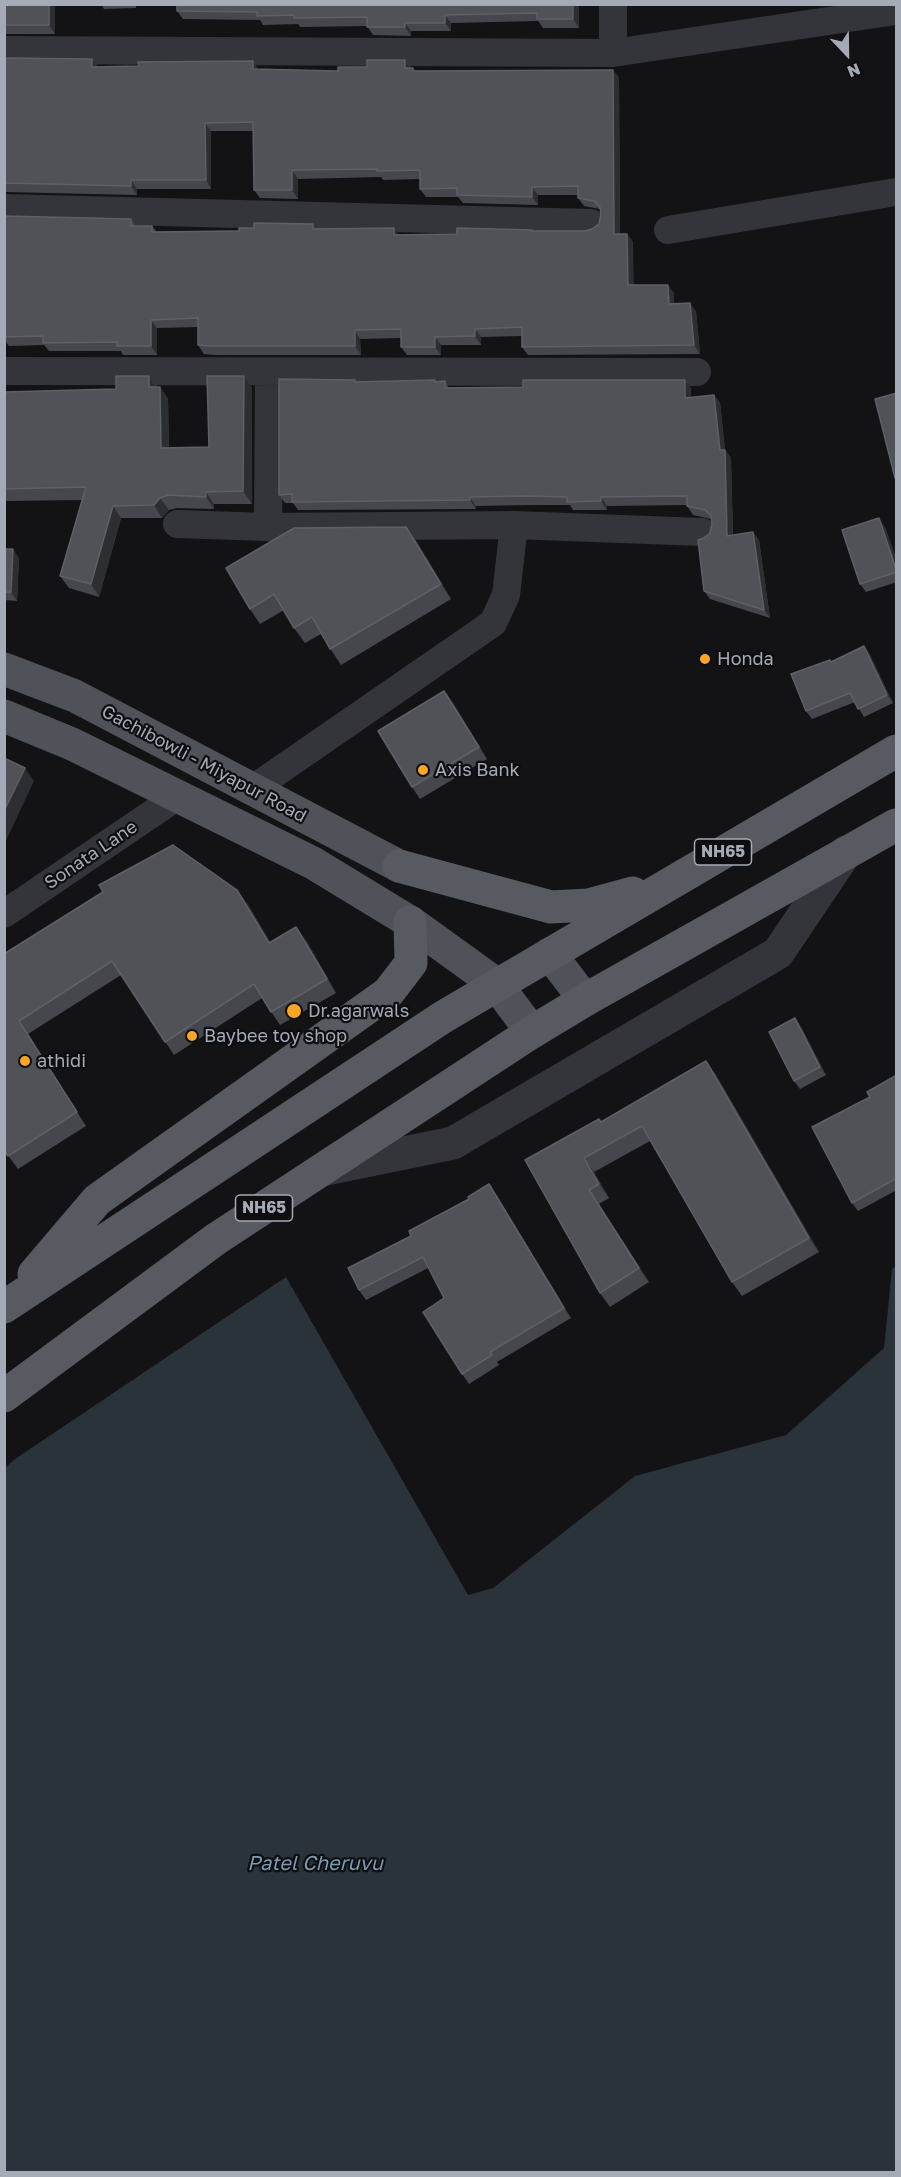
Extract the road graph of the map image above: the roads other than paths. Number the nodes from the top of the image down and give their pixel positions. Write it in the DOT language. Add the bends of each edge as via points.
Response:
graph roads {
  1 [pos="612,4"];
  2 [pos="897,11"];
  3 [pos="815,14"];
  4 [pos="4,50"];
  5 [pos="613,53"];
  6 [pos="897,192"];
  7 [pos="4,208"];
  8 [pos="591,223"];
  9 [pos="668,230"];
  10 [pos="4,371"];
  11 [pos="269,372"];
  12 [pos="697,372"];
  13 [pos="177,524"];
  14 [pos="514,525"];
  15 [pos="268,527"];
  16 [pos="702,532"];
  17 [pos="4,669"];
  18 [pos="4,716"];
  19 [pos="897,752"];
  20 [pos="251,790"];
  21 [pos="178,796"];
  22 [pos="897,825"];
  23 [pos="846,852"];
  24 [pos="399,866"];
  25 [pos="674,882"];
  26 [pos="4,914"];
  27 [pos="410,922"];
  28 [pos="550,954"];
  29 [pos="496,984"];
  30 [pos="585,1000"];
  31 [pos="532,1032"];
  32 [pos="326,1169"];
  33 [pos="7,1305"];
  34 [pos="4,1396"];
  1 -- 5 [label="street"];
  2 -- 3 [label="street"];
  3 -- 5 [label="street"];
  4 -- 5 [label="street"];
  6 -- 9 [label="street"];
  7 -- 8 [label="street"];
  10 -- 11 [label="street"];
  11 -- 12 [label="street"];
  11 -- 15 [label="street"];
  13 -- 15 [label="street"];
  14 -- 15 [label="street"];
  14 -- 16 [label="street"];
  14 -- 20 [label="street" via="506,595 493,623"];
  17 -- 20 [label="main road, Gachibowli - Miyapur Road" via="75,696"];
  18 -- 21 [label="main road"];
  19 -- 25 [label="highway, NH65"];
  20 -- 24 [label="main road, Gachibowli - Miyapur Road"];
  21 -- 26 [label="street, Sonata Lane"];
  21 -- 27 [label="main road" via="313,863"];
  22 -- 23 [label="highway, NH65"];
  23 -- 30 [label="highway, NH65"];
  23 -- 32 [label="street" via="778,953 453,1143"];
  24 -- 25 [label="highway" via="551,907 590,904"];
  25 -- 28 [label="highway, NH65"];
  27 -- 29 [label="main road"];
  27 -- 33 [label="highway" via="411,963 388,993 97,1200"];
  28 -- 29 [label="highway, NH65"];
  28 -- 30 [label="main road"];
  29 -- 31 [label="main road"];
  29 -- 33 [label="highway, NH65" via="373,1061"];
  30 -- 31 [label="highway, NH65"];
  31 -- 32 [label="highway, NH65"];
  32 -- 34 [label="highway, NH65" via="216,1239"];
}
